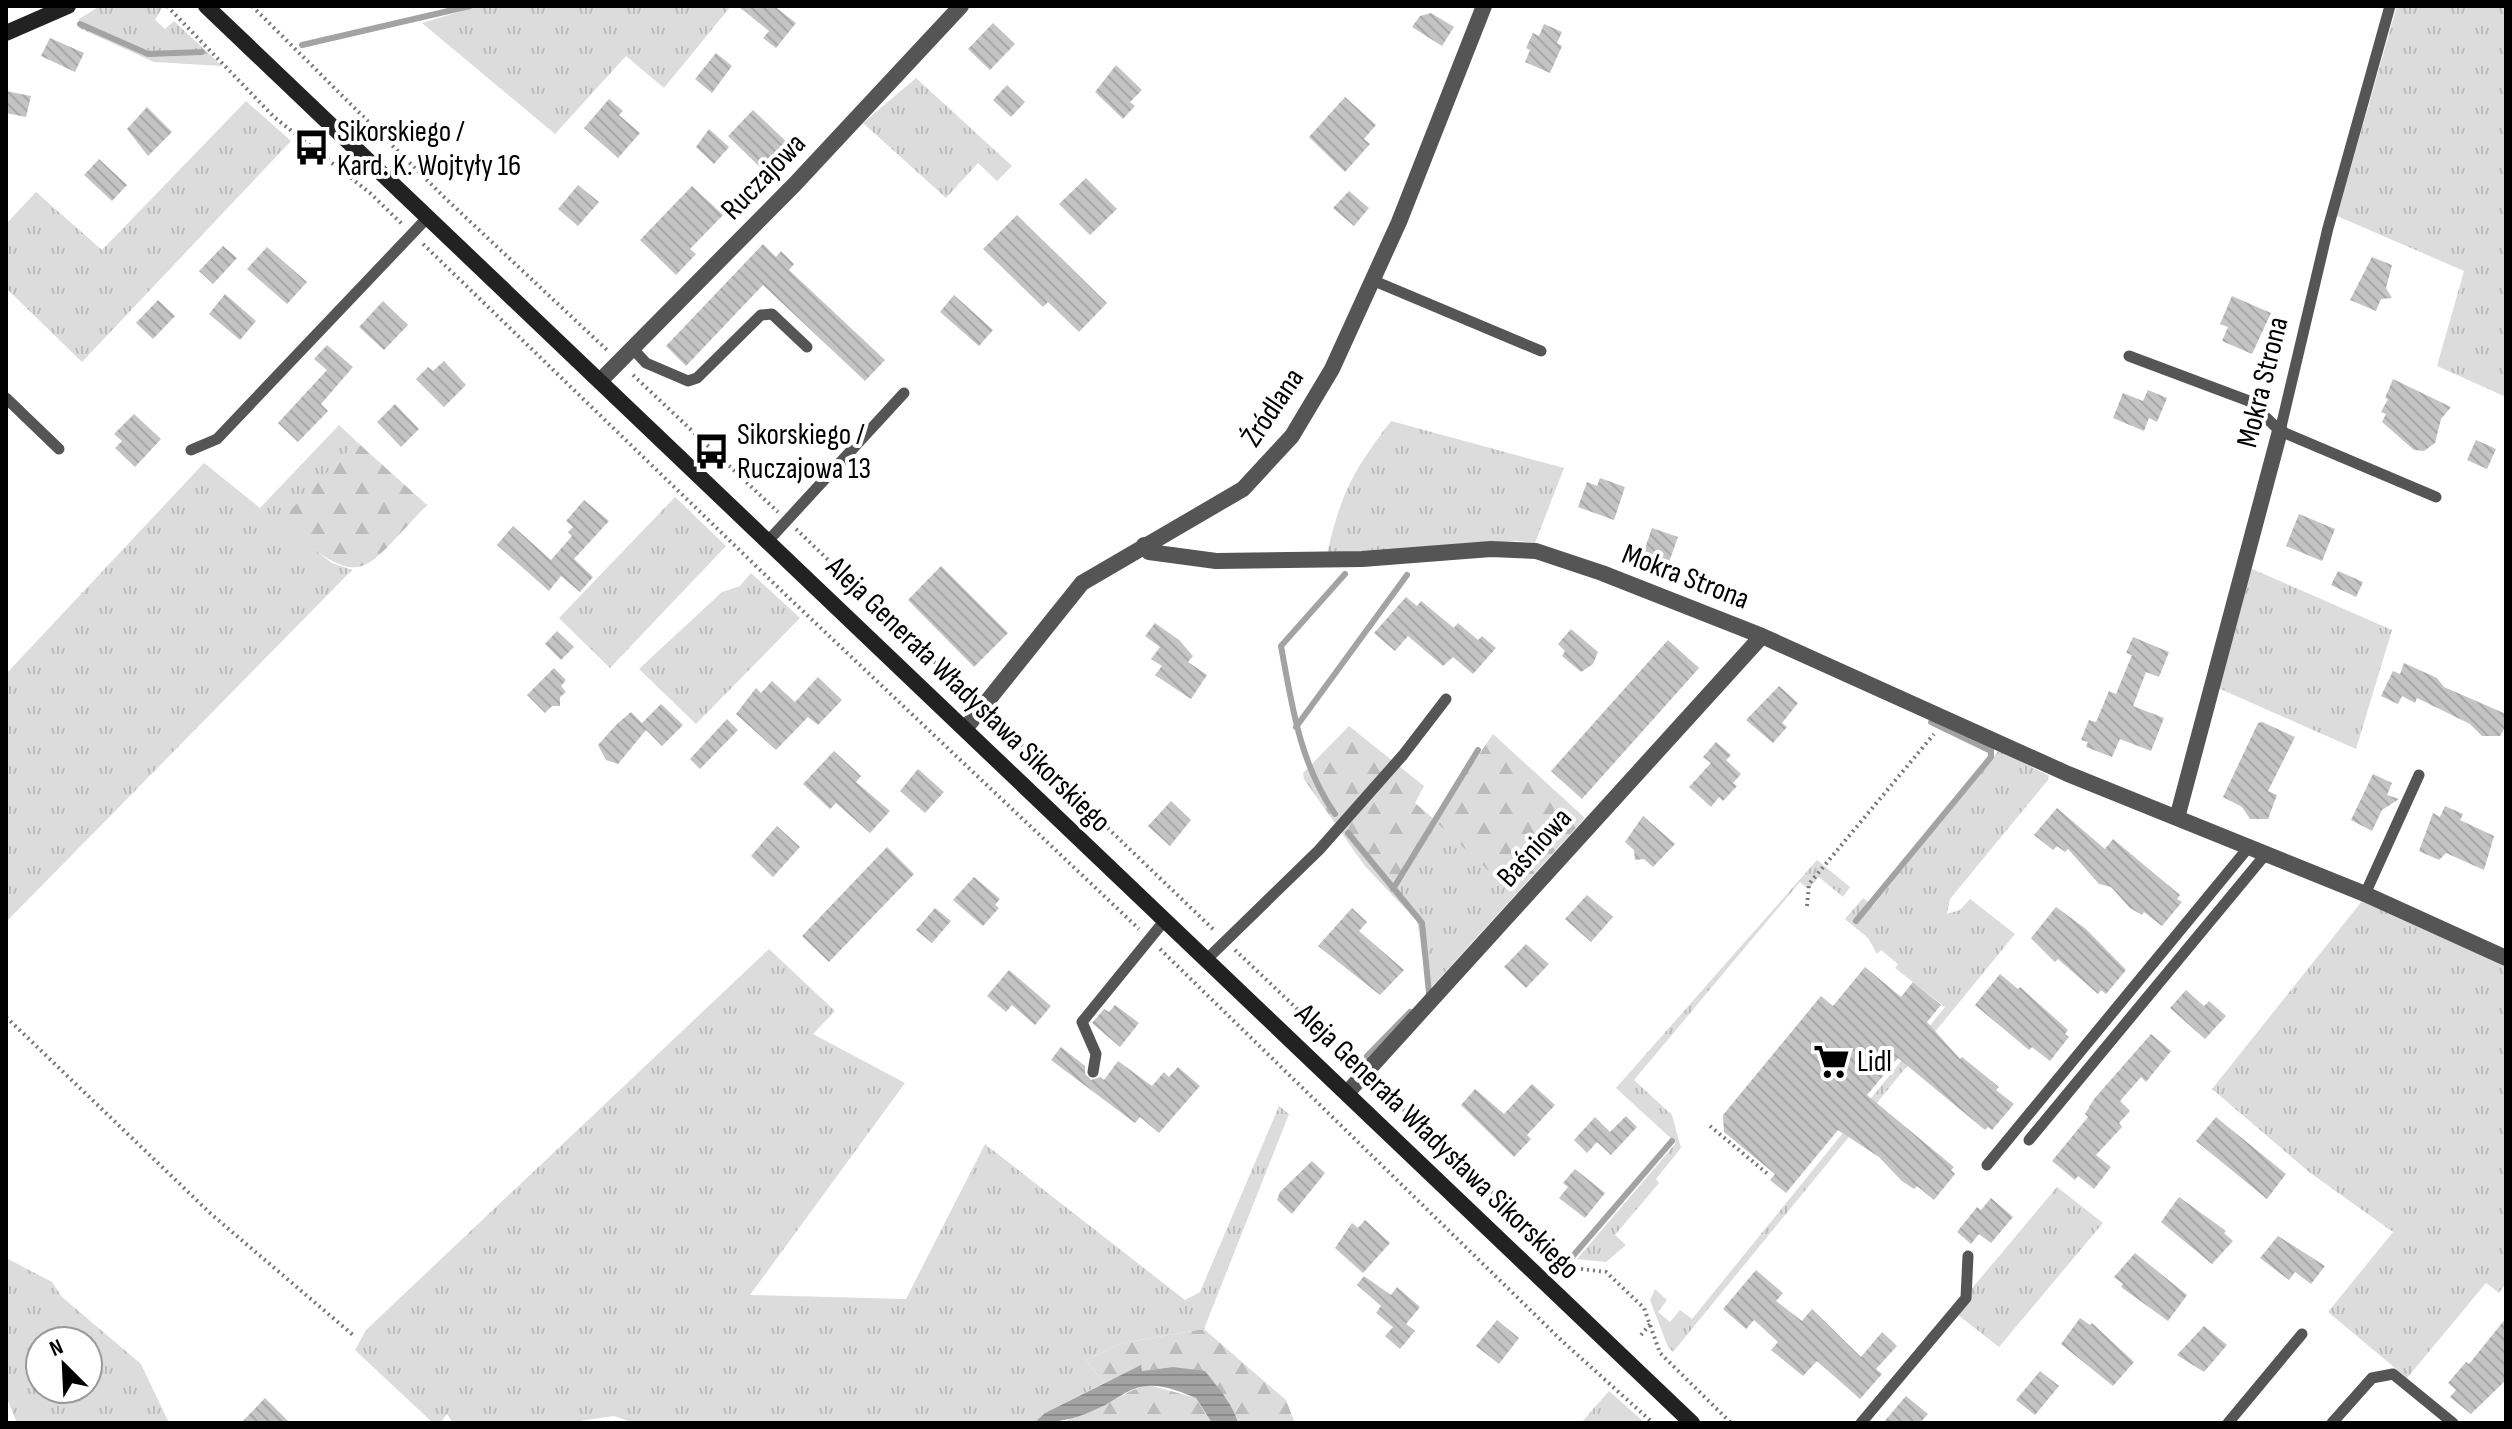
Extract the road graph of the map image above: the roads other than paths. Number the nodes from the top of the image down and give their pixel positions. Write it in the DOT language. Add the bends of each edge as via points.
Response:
graph roads {
  1 [pos="68,6"];
  2 [pos="961,6"];
  3 [pos="1484,6"];
  4 [pos="2390,6"];
  5 [pos="214,9"];
  6 [pos="6,33"];
  7 [pos="429,216"];
  8 [pos="1372,280"];
  9 [pos="807,347"];
  10 [pos="634,350"];
  11 [pos="1541,351"];
  12 [pos="2129,356"];
  13 [pos="600,381"];
  14 [pos="904,393"];
  15 [pos="6,398"];
  16 [pos="2280,431"];
  17 [pos="59,449"];
  18 [pos="191,450"];
  19 [pos="2436,497"];
  20 [pos="768,541"];
  21 [pos="1144,545"];
  22 [pos="1762,636"];
  23 [pos="1446,699"];
  24 [pos="965,729"];
  25 [pos="2419,775"];
  26 [pos="2177,818"];
  27 [pos="2248,848"];
  28 [pos="2265,855"];
  29 [pos="2365,894"];
  30 [pos="1165,920"];
  31 [pos="2506,958"];
  32 [pos="1206,960"];
  33 [pos="1093,1072"];
  34 [pos="1347,1093"];
  35 [pos="2029,1140"];
  36 [pos="1987,1165"];
  37 [pos="1968,1256"];
  38 [pos="2302,1334"];
  39 [pos="1692,1423"];
  40 [pos="1861,1423"];
  41 [pos="2228,1423"];
  42 [pos="2332,1423"];
  43 [pos="2453,1423"];
  1 -- 6 [label="main road"];
  2 -- 10 [label="street, Ruczajowa"];
  3 -- 8 [label="street, Źródlana"];
  4 -- 16 [label="lane, Mokra Strona" via="2328,228"];
  5 -- 7 [label="main road, Aleja Generała Władysława Sikorskiego"];
  7 -- 13 [label="main road, Aleja Generała Władysława Sikorskiego"];
  7 -- 18 [label="lane" via="217,439"];
  8 -- 11 [label="lane"];
  8 -- 21 [label="street, Źródlana" via="1332,369 1277,456 1243,489"];
  9 -- 10 [label="lane" via="772,314 761,315 688,381 646,363"];
  10 -- 13 [label="street, Ruczajowa"];
  12 -- 16 [label="lane" via="2249,401"];
  13 -- 20 [label="main road, Aleja Generała Władysława Sikorskiego"];
  14 -- 20 [label="lane"];
  15 -- 17 [label="lane"];
  16 -- 19 [label="lane"];
  16 -- 26 [label="street, Mokra Strona"];
  20 -- 24 [label="main road, Aleja Generała Władysława Sikorskiego"];
  21 -- 22 [label="street, Mokra Strona" via="1149,552 1216,561 1362,559 1515,548 1602,573"];
  21 -- 24 [label="street, Źródlana" via="1082,583"];
  22 -- 26 [label="street, Mokra Strona"];
  22 -- 34 [label="street, Baśniowa"];
  23 -- 32 [label="lane" via="1319,850"];
  24 -- 30 [label="main road, Aleja Generała Władysława Sikorskiego"];
  25 -- 29 [label="lane"];
  26 -- 27 [label="street, Mokra Strona"];
  27 -- 28 [label="street, Mokra Strona"];
  27 -- 36 [label="lane"];
  28 -- 29 [label="street, Mokra Strona"];
  28 -- 35 [label="lane"];
  29 -- 31 [label="street, Mokra Strona"];
  30 -- 32 [label="main road, Aleja Generała Władysława Sikorskiego"];
  30 -- 33 [label="lane" via="1082,1022 1096,1054"];
  32 -- 34 [label="main road, Aleja Generała Władysława Sikorskiego"];
  34 -- 39 [label="main road, Aleja Generała Władysława Sikorskiego"];
  37 -- 40 [label="lane" via="1966,1298"];
  38 -- 41 [label="lane"];
  42 -- 43 [label="lane" via="2372,1378 2393,1374"];
}
